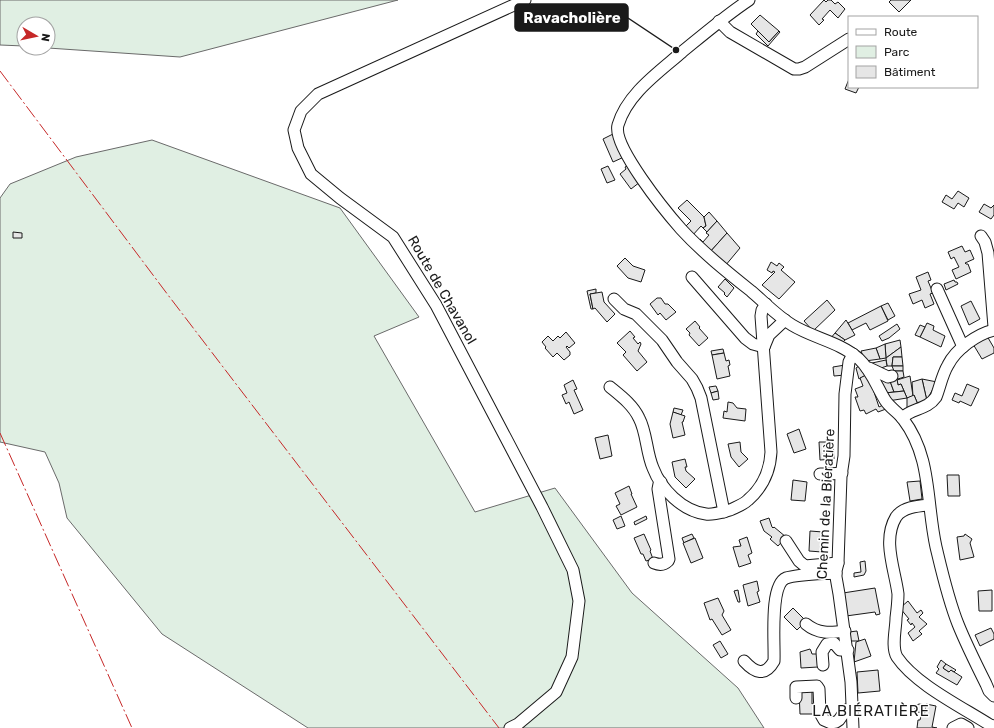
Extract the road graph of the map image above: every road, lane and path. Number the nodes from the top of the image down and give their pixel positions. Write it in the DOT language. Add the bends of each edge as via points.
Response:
graph roads {
  1 [pos="525,0"];
  2 [pos="748,0"];
  3 [pos="719,22"];
  4 [pos="848,40"];
  5 [pos="981,236"];
  6 [pos="692,277"];
  7 [pos="938,289"];
  8 [pos="614,299"];
  9 [pos="766,304"];
  10 [pos="785,320"];
  11 [pos="994,329"];
  12 [pos="764,347"];
  13 [pos="963,347"];
  14 [pos="853,354"];
  15 [pos="866,368"];
  16 [pos="892,376"];
  17 [pos="610,387"];
  18 [pos="902,418"];
  19 [pos="842,473"];
  20 [pos="820,474"];
  21 [pos="661,482"];
  22 [pos="929,505"];
  23 [pos="724,512"];
  24 [pos="786,541"];
  25 [pos="654,563"];
  26 [pos="837,568"];
  27 [pos="806,624"];
  28 [pos="845,631"];
  29 [pos="848,650"];
  30 [pos="744,661"];
  31 [pos="823,665"];
  32 [pos="994,696"];
  33 [pos="796,698"];
  34 [pos="853,708"];
  35 [pos="994,726"];
  36 [pos="510,728"];
  37 [pos="853,728"];
  38 [pos="953,728"];
  39 [pos="968,728"];
  1 -- 36 [label="street, Route de Chavanol" via="318,94 301,111 294,130 298,148 311,174 393,237 411,265 447,326 573,570 578,601 572,657 556,692"];
  2 -- 3 [label="street"];
  3 -- 4 [label="street" via="730,32 794,69 805,66"];
  3 -- 9 [label="street" via="639,91 618,124 618,136 632,164 682,230 722,269"];
  5 -- 11 [label="street" via="988,253"];
  6 -- 12 [label="street" via="744,338"];
  7 -- 13 [label="street"];
  8 -- 23 [label="street" via="624,309 636,314 662,340 697,388"];
  9 -- 10 [label="street"];
  9 -- 12 [label="street" via="761,316"];
  10 -- 12 [label="street" via="769,335"];
  10 -- 14 [label="street"];
  11 -- 13 [label="street"];
  12 -- 23 [label="street" via="771,452 769,468 756,493 746,502"];
  13 -- 18 [label="street" via="947,365 934,401"];
  14 -- 15 [label="street"];
  14 -- 19 [label="street, Chemin de la Biératière" via="849,362 845,394 845,448"];
  15 -- 16 [label="street" via="888,377"];
  15 -- 18 [label="street" via="885,401"];
  17 -- 21 [label="street" via="639,417 653,469"];
  18 -- 22 [label="street" via="913,434 923,457"];
  19 -- 20 [label="street"];
  19 -- 26 [label="street, Chemin de la Biératière"];
  21 -- 23 [label="street" via="672,496 691,509 707,515"];
  21 -- 25 [label="street" via="658,489 669,558 668,562 663,564"];
  22 -- 32 [label="street" via="936,548 952,607 989,691"];
  22 -- 35 [label="street" via="903,510 893,524 891,556 898,595 895,652 923,683"];
  24 -- 26 [label="street" via="805,566"];
  26 -- 28 [label="street, Chemin de la Biératière"];
  26 -- 30 [label="street" via="785,579 776,591 774,661 770,668 759,672 750,668"];
  27 -- 28 [label="street" via="824,632"];
  28 -- 29 [label="street, Chemin de la Biératière"];
  29 -- 31 [label="street" via="840,650 834,643 827,644 822,652"];
  29 -- 34 [label="street, Chemin de la Biératière"];
  33 -- 34 [label="street" via="796,687 817,686 821,715 824,720 831,723 839,720 846,710"];
  34 -- 37 [label="street, Chemin de la Biératière"];
  38 -- 39 [label="street" via="961,724"];
}
